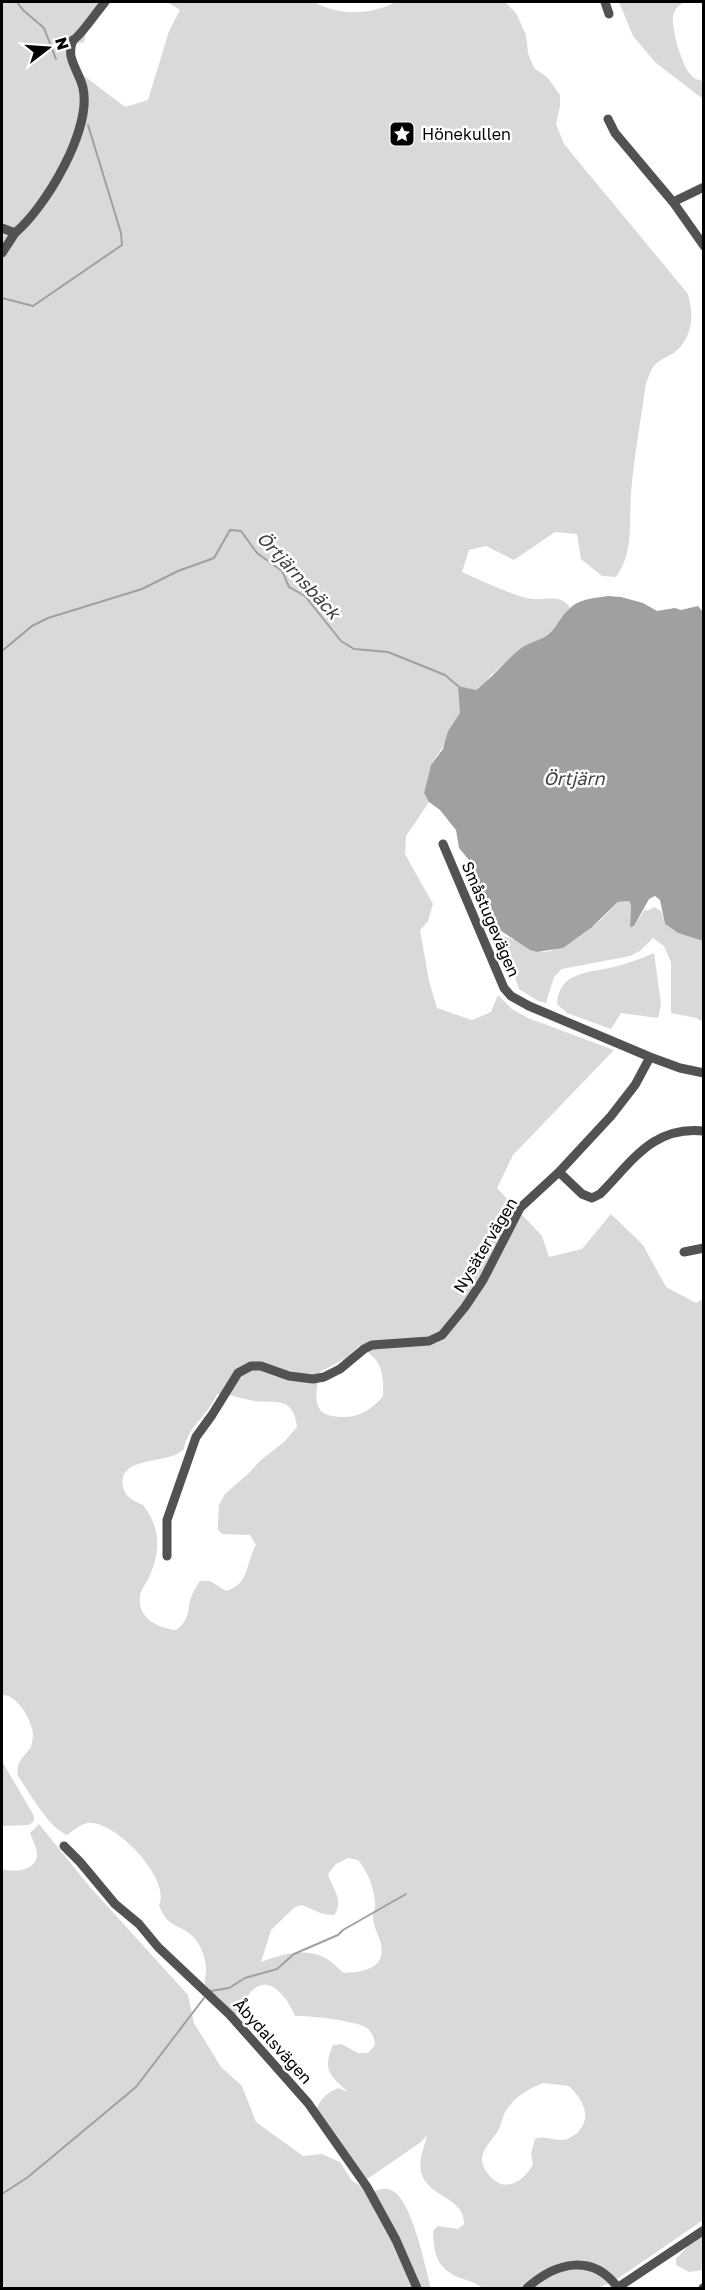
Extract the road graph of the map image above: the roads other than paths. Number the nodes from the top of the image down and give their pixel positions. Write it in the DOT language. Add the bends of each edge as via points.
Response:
graph roads {
  1 [pos="105,2"];
  2 [pos="605,2"];
  3 [pos="609,14"];
  4 [pos="608,119"];
  5 [pos="704,187"];
  6 [pos="673,202"];
  7 [pos="2,228"];
  8 [pos="15,233"];
  9 [pos="704,246"];
  10 [pos="2,253"];
  11 [pos="443,844"];
  12 [pos="650,1057"];
  13 [pos="704,1073"];
  14 [pos="704,1131"];
  15 [pos="559,1172"];
  16 [pos="704,1248"];
  17 [pos="684,1252"];
  18 [pos="167,1556"];
  19 [pos="64,1846"];
  20 [pos="704,2230"];
  21 [pos="618,2288"];
  22 [pos="417,2289"];
  23 [pos="527,2289"];
  1 -- 8 [label="street" via="71,46 72,63 83,87 83,119 67,160 36,211"];
  2 -- 3 [label="street"];
  4 -- 6 [label="street" via="615,133"];
  5 -- 6 [label="street"];
  6 -- 9 [label="street"];
  7 -- 8 [label="street"];
  8 -- 10 [label="street"];
  11 -- 12 [label="street, Småstugevägen" via="504,988 511,996"];
  12 -- 13 [label="street"];
  12 -- 15 [label="street, Nysätervägen" via="624,1101"];
  14 -- 15 [label="street" via="674,1131 654,1140 592,1198 582,1194"];
  15 -- 18 [label="street, Nysätervägen" via="520,1208 483,1280 465,1307 435,1339 372,1345 340,1369 314,1379 289,1376 261,1366 238,1372 195,1437 167,1520"];
  16 -- 17 [label="street"];
  19 -- 22 [label="street, Åbydalsvägen" via="115,1904 230,2015 308,2103 367,2187"];
  20 -- 21 [label="street"];
  21 -- 23 [label="street" via="598,2269 583,2265 559,2269"];
}
